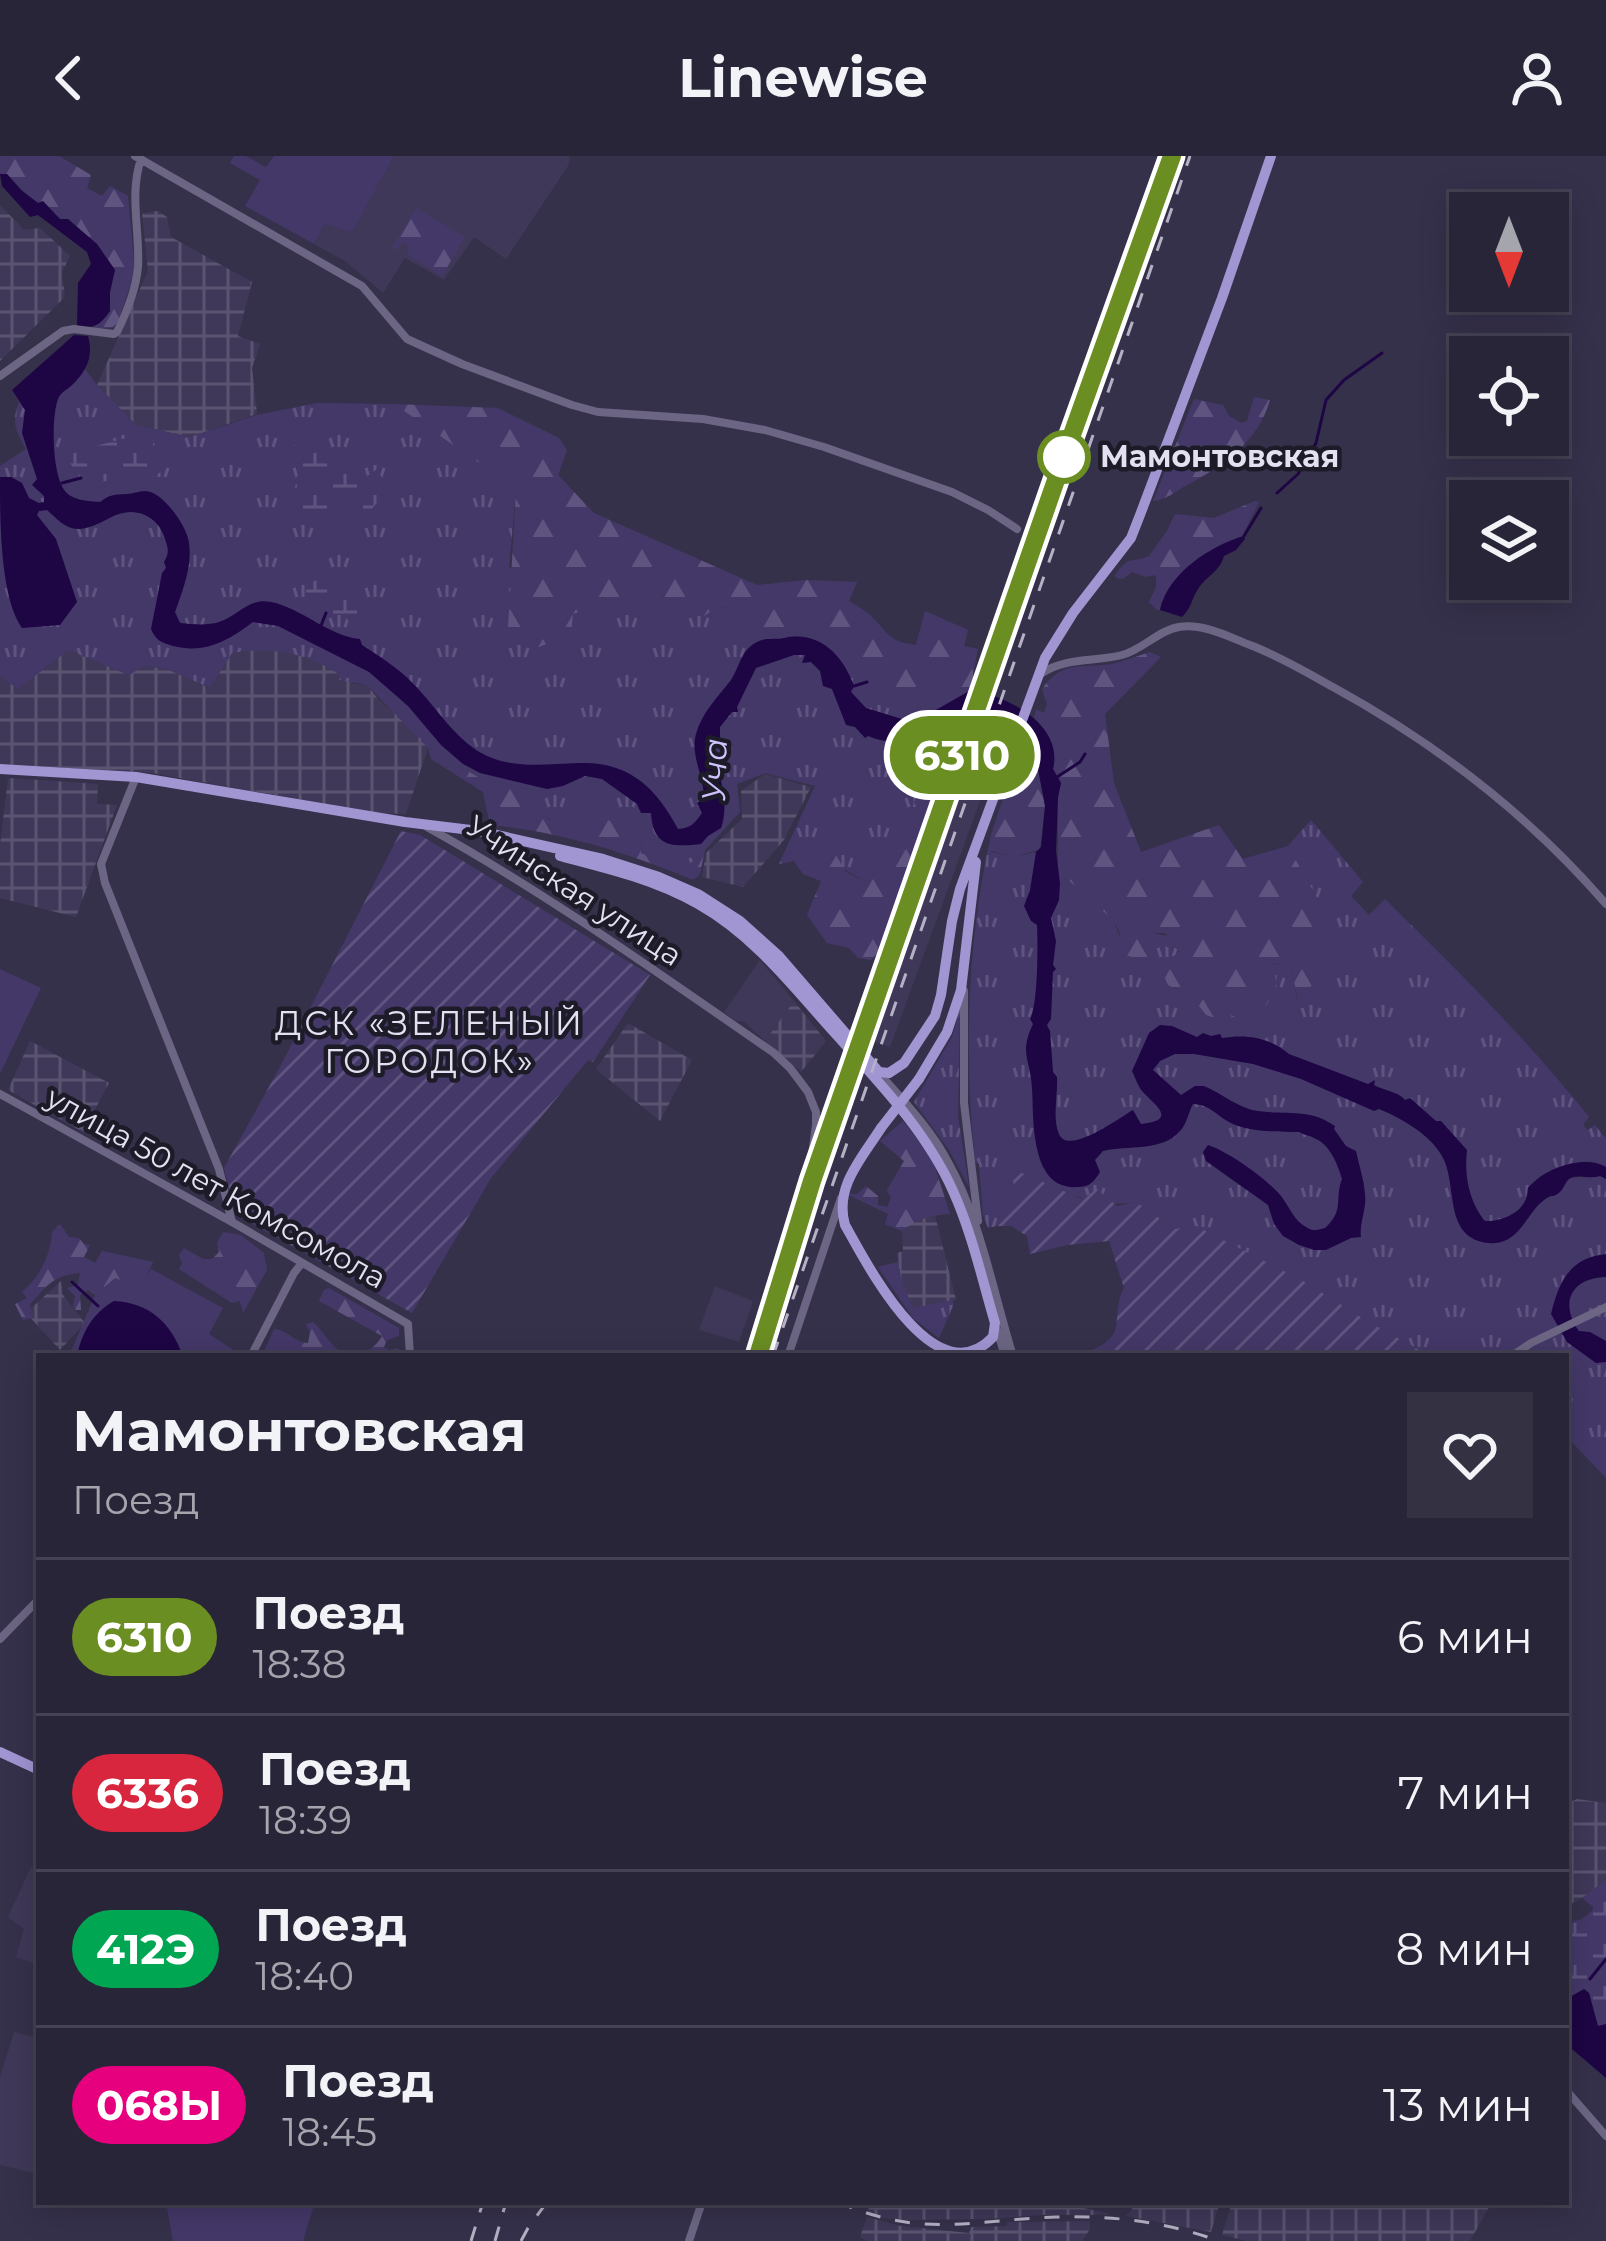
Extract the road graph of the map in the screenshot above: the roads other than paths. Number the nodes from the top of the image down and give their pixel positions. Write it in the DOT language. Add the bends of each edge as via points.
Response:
graph roads {
  1 [pos="1271,156"];
  2 [pos="138,158"];
  3 [pos="0,376"];
  4 [pos="1017,529"];
  5 [pos="1056,638"];
  6 [pos="1045,658"];
  7 [pos="1063,661"];
  8 [pos="1036,679"];
  9 [pos="0,770"];
  10 [pos="136,777"];
  11 [pos="422,824"];
  12 [pos="983,830"];
  13 [pos="490,836"];
  14 [pos="484,860"];
  15 [pos="1606,904"];
  16 [pos="964,973"];
  17 [pos="879,1072"];
  18 [pos="0,1094"];
  19 [pos="842,1193"];
  20 [pos="232,1222"];
  21 [pos="854,1241"];
  22 [pos="826,1242"];
  23 [pos="984,1258"];
  24 [pos="302,1263"];
  25 [pos="1606,1307"];
  26 [pos="995,1323"];
  27 [pos="253,1353"];
  28 [pos="410,1353"];
  29 [pos="749,1353"];
  30 [pos="789,1353"];
  31 [pos="954,1353"];
  32 [pos="967,1353"];
  33 [pos="1008,1353"];
  34 [pos="1008,1353"];
  35 [pos="1517,1353"];
  36 [pos="36,1602"];
  37 [pos="0,1639"];
  38 [pos="0,1752"];
  39 [pos="36,1769"];
  40 [pos="1569,2093"];
  41 [pos="1606,2136"];
  42 [pos="701,2205"];
  43 [pos="689,2241"];
  1 -- 5 [label="main road" via="1131,538"];
  2 -- 3 [label="street" via="136,282 117,332 63,331"];
  2 -- 4 [label="street" via="362,286 407,339 462,364 598,412 703,419 824,447 952,492"];
  5 -- 6 [label="main road"];
  5 -- 7 [label="street"];
  6 -- 7 [label="street"];
  6 -- 8 [label="main road"];
  7 -- 8 [label="street"];
  7 -- 15 [label="street" via="1130,653 1182,627 1276,655 1418,738 1521,817"];
  8 -- 12 [label="main road"];
  9 -- 10 [label="main road, Учинская улица"];
  10 -- 11 [label="main road, Учинская улица"];
  10 -- 20 [label="street" via="101,864 105,883 219,1168"];
  11 -- 13 [label="main road"];
  11 -- 14 [label="street, Учинская улица"];
  12 -- 16 [label="main road"];
  12 -- 17 [label="main road" via="956,905 934,1016 904,1063"];
  13 -- 14 [label="street"];
  13 -- 17 [label="main road" via="603,859 698,894 779,956"];
  13 -- 26 [label="main road" via="655,884 717,916 768,957 940,1165"];
  14 -- 29 [label="street, Учинская улица" via="758,1042 808,1092 817,1119 812,1155"];
  16 -- 19 [label="main road, bridge" via="946,1032"];
  16 -- 23 [label="street" via="964,1103"];
  17 -- 23 [label="street" via="948,1161"];
  18 -- 20 [label="street, улица 50 лет Комсомола"];
  19 -- 21 [label="main road" via="842,1218"];
  19 -- 22 [label="street"];
  20 -- 24 [label="street, улица 50 лет Комсомола"];
  21 -- 22 [label="street" via="841,1235"];
  21 -- 31 [label="main road" via="899,1315"];
  22 -- 30 [label="street"];
  23 -- 34 [label="street"];
  24 -- 27 [label="street"];
  24 -- 28 [label="street, улица 50 лет Комсомола" via="408,1324"];
  25 -- 35 [label="street"];
  26 -- 32 [label="main road" via="993,1337"];
  26 -- 33 [label="street"];
  36 -- 37 [label="street"];
  38 -- 39 [label="main road"];
  40 -- 41 [label="street"];
  42 -- 43 [label="street"];
}
